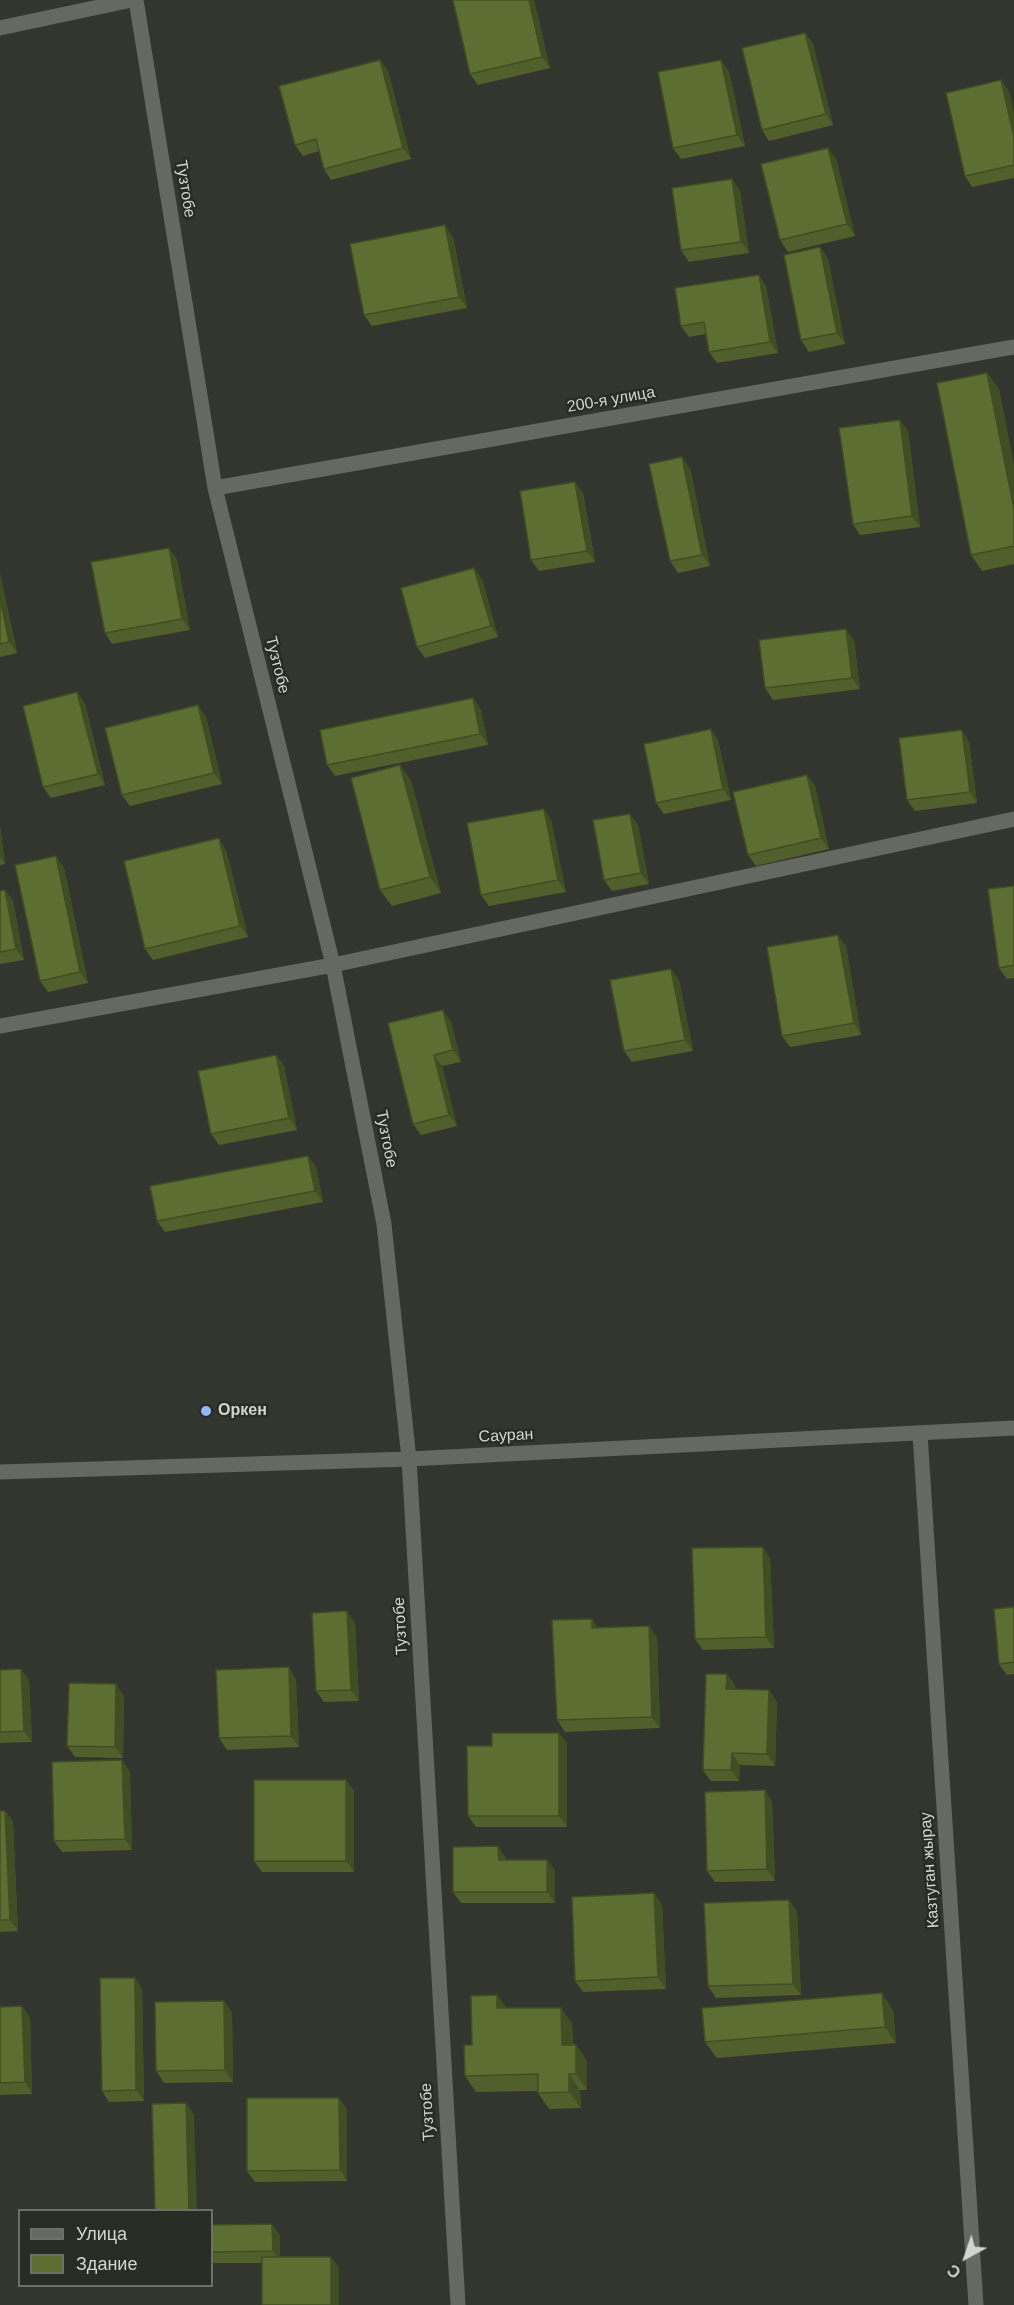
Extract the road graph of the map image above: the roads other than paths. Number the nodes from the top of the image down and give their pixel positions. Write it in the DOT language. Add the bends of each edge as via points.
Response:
graph roads {
  1 [pos="134,0"];
  2 [pos="0,28"];
  3 [pos="1014,347"];
  4 [pos="215,488"];
  5 [pos="1014,819"];
  6 [pos="333,964"];
  7 [pos="0,1026"];
  8 [pos="1014,1428"];
  9 [pos="920,1434"];
  10 [pos="409,1459"];
  11 [pos="0,1472"];
  12 [pos="458,2305"];
  13 [pos="976,2305"];
  1 -- 2 [label="street"];
  1 -- 4 [label="street, Тузтобе"];
  3 -- 4 [label="street, 200-я улица"];
  4 -- 6 [label="street, Тузтобе"];
  5 -- 6 [label="street"];
  6 -- 7 [label="street"];
  6 -- 10 [label="street, Тузтобе" via="384,1224"];
  8 -- 9 [label="street, Сауран"];
  9 -- 10 [label="street, Сауран"];
  9 -- 13 [label="street, Казтуган жырау"];
  10 -- 11 [label="street, Сауран"];
  10 -- 12 [label="street, Тузтобе"];
}
